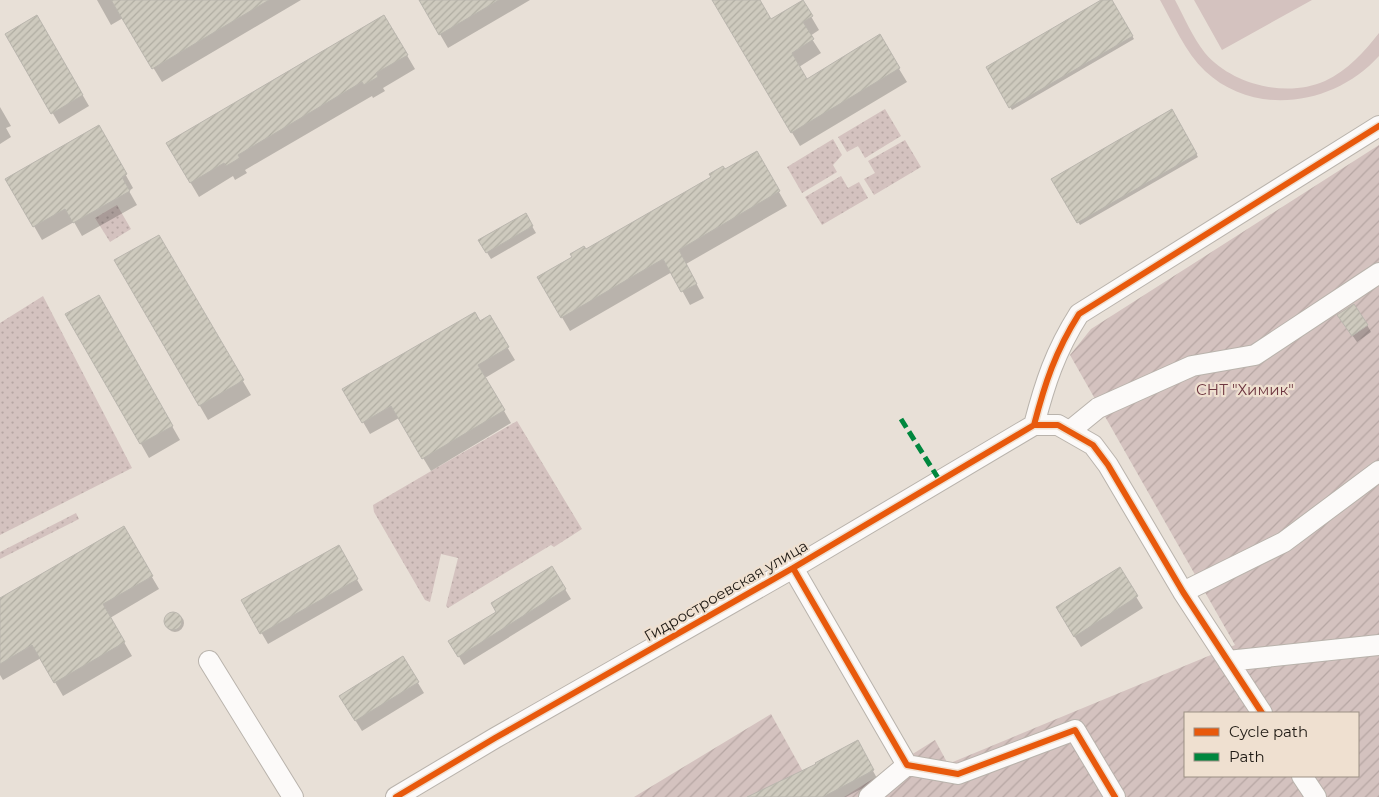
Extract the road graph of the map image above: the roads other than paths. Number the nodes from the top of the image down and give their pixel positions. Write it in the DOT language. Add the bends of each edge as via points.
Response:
graph roads {
  1 [pos="1379,126"];
  2 [pos="1379,273"];
  3 [pos="1034,425"];
  4 [pos="1071,430"];
  5 [pos="1379,471"];
  6 [pos="793,568"];
  7 [pos="1183,592"];
  8 [pos="1379,645"];
  9 [pos="209,661"];
  10 [pos="1228,661"];
  11 [pos="1261,712"];
  12 [pos="907,765"];
  13 [pos="1303,777"];
  14 [pos="293,797"];
  15 [pos="396,797"];
  16 [pos="869,797"];
  17 [pos="1115,797"];
  18 [pos="1316,797"];
  1 -- 3 [label="street" via="1079,314 1047,374"];
  2 -- 4 [label="street" via="1255,355 1192,366 1098,408"];
  3 -- 4 [label="street" via="1058,425"];
  3 -- 6 [label="street, Гидростроевская улица"];
  4 -- 7 [label="street" via="1094,445 1108,465"];
  5 -- 7 [label="street" via="1284,542"];
  6 -- 12 [label="street"];
  6 -- 15 [label="street, Гидростроевская улица"];
  7 -- 10 [label="street"];
  8 -- 10 [label="street"];
  9 -- 14 [label="street"];
  10 -- 11 [label="street"];
  12 -- 16 [label="street"];
  12 -- 17 [label="street" via="958,774 1075,730"];
  13 -- 18 [label="street"];
}
